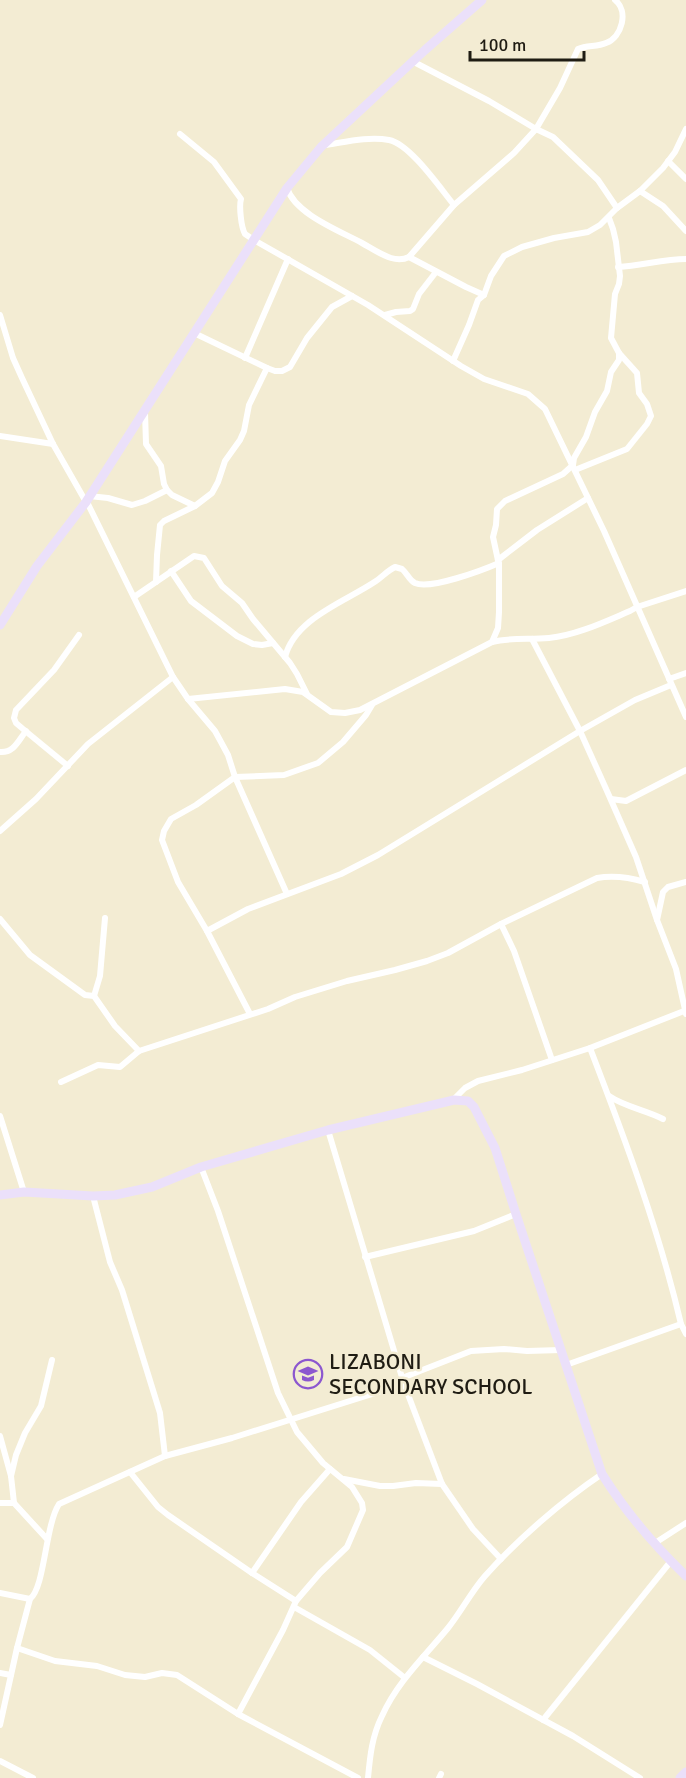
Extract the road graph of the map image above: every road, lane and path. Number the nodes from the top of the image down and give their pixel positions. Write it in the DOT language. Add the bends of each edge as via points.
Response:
graph roads {
  1 [pos="482,0"];
  2 [pos="615,0"];
  3 [pos="412,61"];
  4 [pos="536,129"];
  5 [pos="686,129"];
  6 [pos="180,134"];
  7 [pos="322,146"];
  8 [pos="668,161"];
  9 [pos="686,179"];
  10 [pos="287,188"];
  11 [pos="640,191"];
  12 [pos="454,205"];
  13 [pos="617,208"];
  14 [pos="609,218"];
  15 [pos="686,231"];
  16 [pos="254,240"];
  17 [pos="409,257"];
  18 [pos="288,259"];
  19 [pos="686,259"];
  20 [pos="618,267"];
  21 [pos="436,272"];
  22 [pos="484,295"];
  23 [pos="352,296"];
  24 [pos="0,315"];
  25 [pos="385,315"];
  26 [pos="194,333"];
  27 [pos="619,353"];
  28 [pos="245,358"];
  29 [pos="453,361"];
  30 [pos="267,368"];
  31 [pos="146,409"];
  32 [pos="0,436"];
  33 [pos="52,444"];
  34 [pos="574,468"];
  35 [pos="166,490"];
  36 [pos="588,498"];
  37 [pos="87,500"];
  38 [pos="195,506"];
  39 [pos="498,562"];
  40 [pos="171,571"];
  41 [pos="156,582"];
  42 [pos="686,591"];
  43 [pos="134,597"];
  44 [pos="637,607"];
  45 [pos="0,625"];
  46 [pos="79,635"];
  47 [pos="532,639"];
  48 [pos="492,642"];
  49 [pos="273,643"];
  50 [pos="285,657"];
  51 [pos="686,673"];
  52 [pos="173,677"];
  53 [pos="670,682"];
  54 [pos="308,696"];
  55 [pos="188,699"];
  56 [pos="372,705"];
  57 [pos="686,717"];
  58 [pos="26,731"];
  59 [pos="580,731"];
  60 [pos="0,752"];
  61 [pos="68,766"];
  62 [pos="686,770"];
  63 [pos="235,777"];
  64 [pos="611,800"];
  65 [pos="0,831"];
  66 [pos="645,882"];
  67 [pos="686,882"];
  68 [pos="287,894"];
  69 [pos="105,918"];
  70 [pos="0,919"];
  71 [pos="657,920"];
  72 [pos="501,924"];
  73 [pos="207,931"];
  74 [pos="94,996"];
  75 [pos="685,1013"];
  76 [pos="250,1014"];
  77 [pos="590,1048"];
  78 [pos="139,1052"];
  79 [pos="552,1060"];
  80 [pos="61,1082"];
  81 [pos="608,1095"];
  82 [pos="452,1101"];
  83 [pos="0,1116"];
  84 [pos="663,1119"];
  85 [pos="328,1130"];
  86 [pos="201,1167"];
  87 [pos="24,1192"];
  88 [pos="0,1195"];
  89 [pos="93,1196"];
  90 [pos="516,1214"];
  91 [pos="365,1257"];
  92 [pos="681,1324"];
  93 [pos="686,1334"];
  94 [pos="561,1350"];
  95 [pos="52,1360"];
  96 [pos="566,1365"];
  97 [pos="403,1381"];
  98 [pos="291,1420"];
  99 [pos="0,1436"];
  100 [pos="165,1456"];
  101 [pos="330,1469"];
  102 [pos="130,1472"];
  103 [pos="603,1474"];
  104 [pos="11,1476"];
  105 [pos="343,1479"];
  106 [pos="442,1484"];
  107 [pos="0,1503"];
  108 [pos="14,1503"];
  109 [pos="686,1524"];
  110 [pos="47,1539"];
  111 [pos="655,1543"];
  112 [pos="501,1559"];
  113 [pos="671,1561"];
  114 [pos="252,1573"];
  115 [pos="686,1576"];
  116 [pos="0,1593"];
  117 [pos="30,1599"];
  118 [pos="295,1604"];
  119 [pos="17,1648"];
  120 [pos="423,1658"];
  121 [pos="0,1673"];
  122 [pos="11,1675"];
  123 [pos="405,1678"];
  124 [pos="238,1714"];
  125 [pos="543,1720"];
  126 [pos="0,1725"];
  127 [pos="0,1761"];
  128 [pos="686,1772"];
  129 [pos="370,1777"];
  130 [pos="33,1778"];
  131 [pos="358,1778"];
  132 [pos="640,1778"];
  133 [pos="680,1778"];
  1 -- 3 [label="street"];
  2 -- 4 [label="street" via="622,10 617,34 605,44 578,49"];
  3 -- 4 [label="street"];
  3 -- 7 [label="street"];
  4 -- 12 [label="street"];
  4 -- 13 [label="street" via="553,137 585,166"];
  5 -- 8 [label="street"];
  6 -- 16 [label="street" via="214,162 241,199 243,228"];
  7 -- 10 [label="street"];
  7 -- 12 [label="street" via="377,138 398,143"];
  8 -- 9 [label="street"];
  8 -- 11 [label="street"];
  10 -- 16 [label="street"];
  10 -- 17 [label="street" via="288,194 318,220 389,258"];
  11 -- 13 [label="street"];
  11 -- 15 [label="street" via="663,206"];
  12 -- 17 [label="street"];
  13 -- 14 [label="street"];
  14 -- 20 [label="street"];
  14 -- 22 [label="street" via="588,232 508,252 499,261"];
  16 -- 18 [label="street"];
  16 -- 26 [label="street"];
  17 -- 21 [label="street"];
  18 -- 23 [label="street"];
  18 -- 28 [label="street"];
  19 -- 20 [label="street"];
  20 -- 27 [label="street" via="620,281 611,338"];
  21 -- 22 [label="street"];
  21 -- 25 [label="street" via="413,309"];
  22 -- 29 [label="street" via="478,300"];
  23 -- 25 [label="street"];
  23 -- 30 [label="street" via="332,307 290,367 282,371"];
  24 -- 33 [label="street" via="13,358"];
  25 -- 29 [label="street"];
  26 -- 28 [label="street"];
  26 -- 31 [label="street"];
  27 -- 34 [label="street" via="607,391 574,458"];
  27 -- 34 [label="street" via="637,373 639,393 650,410 650,419 627,449"];
  28 -- 30 [label="street"];
  29 -- 34 [label="street" via="484,379 537,400"];
  30 -- 38 [label="street" via="249,405 240,440 225,461 212,493"];
  31 -- 35 [label="street" via="146,444 161,466"];
  31 -- 37 [label="street"];
  32 -- 33 [label="street"];
  33 -- 37 [label="street"];
  34 -- 36 [label="street"];
  34 -- 39 [label="street" via="498,506 493,537"];
  35 -- 37 [label="street" via="132,505 108,498"];
  35 -- 38 [label="street"];
  36 -- 39 [label="street" via="537,530"];
  36 -- 44 [label="street"];
  37 -- 43 [label="street"];
  37 -- 45 [label="street" via="37,566"];
  38 -- 41 [label="street" via="160,525"];
  39 -- 48 [label="street" via="498,628"];
  39 -- 50 [label="street" via="448,581 425,584 413,582 402,568 394,567 303,628 291,641"];
  40 -- 41 [label="street"];
  40 -- 49 [label="street" via="191,601 237,636 253,644"];
  40 -- 49 [label="street" via="194,556 204,558 222,586 239,600"];
  41 -- 43 [label="street"];
  42 -- 44 [label="street"];
  43 -- 52 [label="street"];
  44 -- 47 [label="street" via="580,630"];
  44 -- 53 [label="street"];
  46 -- 58 [label="street" via="54,670 16,710 16,723"];
  47 -- 48 [label="street"];
  47 -- 59 [label="street"];
  48 -- 56 [label="street"];
  49 -- 50 [label="street"];
  50 -- 54 [label="street"];
  51 -- 53 [label="street"];
  52 -- 55 [label="street"];
  52 -- 61 [label="street" via="88,744"];
  53 -- 57 [label="street"];
  53 -- 59 [label="street"];
  54 -- 55 [label="street" via="285,689"];
  54 -- 56 [label="street" via="331,712 345,713"];
  55 -- 63 [label="street" via="215,731"];
  56 -- 63 [label="street" via="343,742 318,763 284,775"];
  58 -- 60 [label="street" via="13,750"];
  58 -- 61 [label="street"];
  59 -- 64 [label="street"];
  59 -- 68 [label="street" via="378,855"];
  61 -- 65 [label="street"];
  62 -- 64 [label="street" via="626,801"];
  63 -- 68 [label="street"];
  63 -- 73 [label="street" via="171,819 162,840 178,882"];
  64 -- 66 [label="street"];
  66 -- 71 [label="street"];
  66 -- 72 [label="street" via="612,876 597,878"];
  67 -- 71 [label="street" via="663,892"];
  68 -- 73 [label="street"];
  69 -- 74 [label="street" via="100,976"];
  70 -- 74 [label="street" via="30,955 86,995"];
  71 -- 75 [label="street" via="676,969"];
  72 -- 76 [label="street" via="427,961 323,987"];
  72 -- 79 [label="street"];
  73 -- 76 [label="street"];
  74 -- 78 [label="street"];
  75 -- 77 [label="street"];
  76 -- 78 [label="street"];
  77 -- 79 [label="street"];
  77 -- 81 [label="street"];
  78 -- 80 [label="street" via="120,1067 98,1065"];
  79 -- 82 [label="street" via="478,1081"];
  81 -- 84 [label="street"];
  81 -- 92 [label="street" via="663,1254"];
  82 -- 85 [label="street"];
  82 -- 90 [label="street" via="468,1101 479,1115 495,1148"];
  83 -- 87 [label="street"];
  85 -- 86 [label="street"];
  85 -- 91 [label="street"];
  86 -- 89 [label="street" via="152,1187"];
  86 -- 98 [label="street" via="278,1393"];
  87 -- 88 [label="street"];
  87 -- 89 [label="street"];
  89 -- 100 [label="street" via="110,1262 160,1413"];
  90 -- 91 [label="street" via="474,1231"];
  90 -- 94 [label="street"];
  91 -- 97 [label="street"];
  92 -- 93 [label="street"];
  92 -- 96 [label="street"];
  94 -- 96 [label="street"];
  94 -- 97 [label="street" via="471,1351"];
  95 -- 104 [label="street" via="41,1406 16,1455"];
  96 -- 103 [label="street"];
  97 -- 98 [label="street"];
  97 -- 106 [label="street"];
  98 -- 100 [label="street"];
  98 -- 101 [label="street" via="303,1440"];
  99 -- 104 [label="street"];
  100 -- 102 [label="street"];
  101 -- 105 [label="street"];
  101 -- 114 [label="street" via="301,1502"];
  102 -- 110 [label="street" via="59,1504"];
  102 -- 114 [label="street" via="158,1507"];
  103 -- 111 [label="street"];
  103 -- 112 [label="street" via="570,1497"];
  104 -- 108 [label="street"];
  105 -- 106 [label="street" via="380,1486"];
  105 -- 118 [label="street" via="359,1496 361,1516 347,1547"];
  106 -- 112 [label="street" via="473,1529"];
  107 -- 108 [label="street"];
  108 -- 110 [label="street"];
  109 -- 111 [label="street"];
  110 -- 117 [label="street" via="39,1584"];
  111 -- 113 [label="street"];
  112 -- 120 [label="street"];
  113 -- 115 [label="street"];
  113 -- 125 [label="street"];
  114 -- 118 [label="street"];
  116 -- 117 [label="street"];
  117 -- 119 [label="street"];
  118 -- 123 [label="street" via="370,1650"];
  118 -- 124 [label="street"];
  119 -- 122 [label="street"];
  119 -- 124 [label="street" via="55,1661 97,1666 125,1675 177,1675"];
  120 -- 123 [label="street"];
  120 -- 125 [label="street"];
  121 -- 122 [label="street"];
  122 -- 126 [label="street"];
  123 -- 129 [label="street" via="376,1729"];
  124 -- 131 [label="street"];
  125 -- 132 [label="street"];
  127 -- 130 [label="street"];
  128 -- 133 [label="street"];
}
